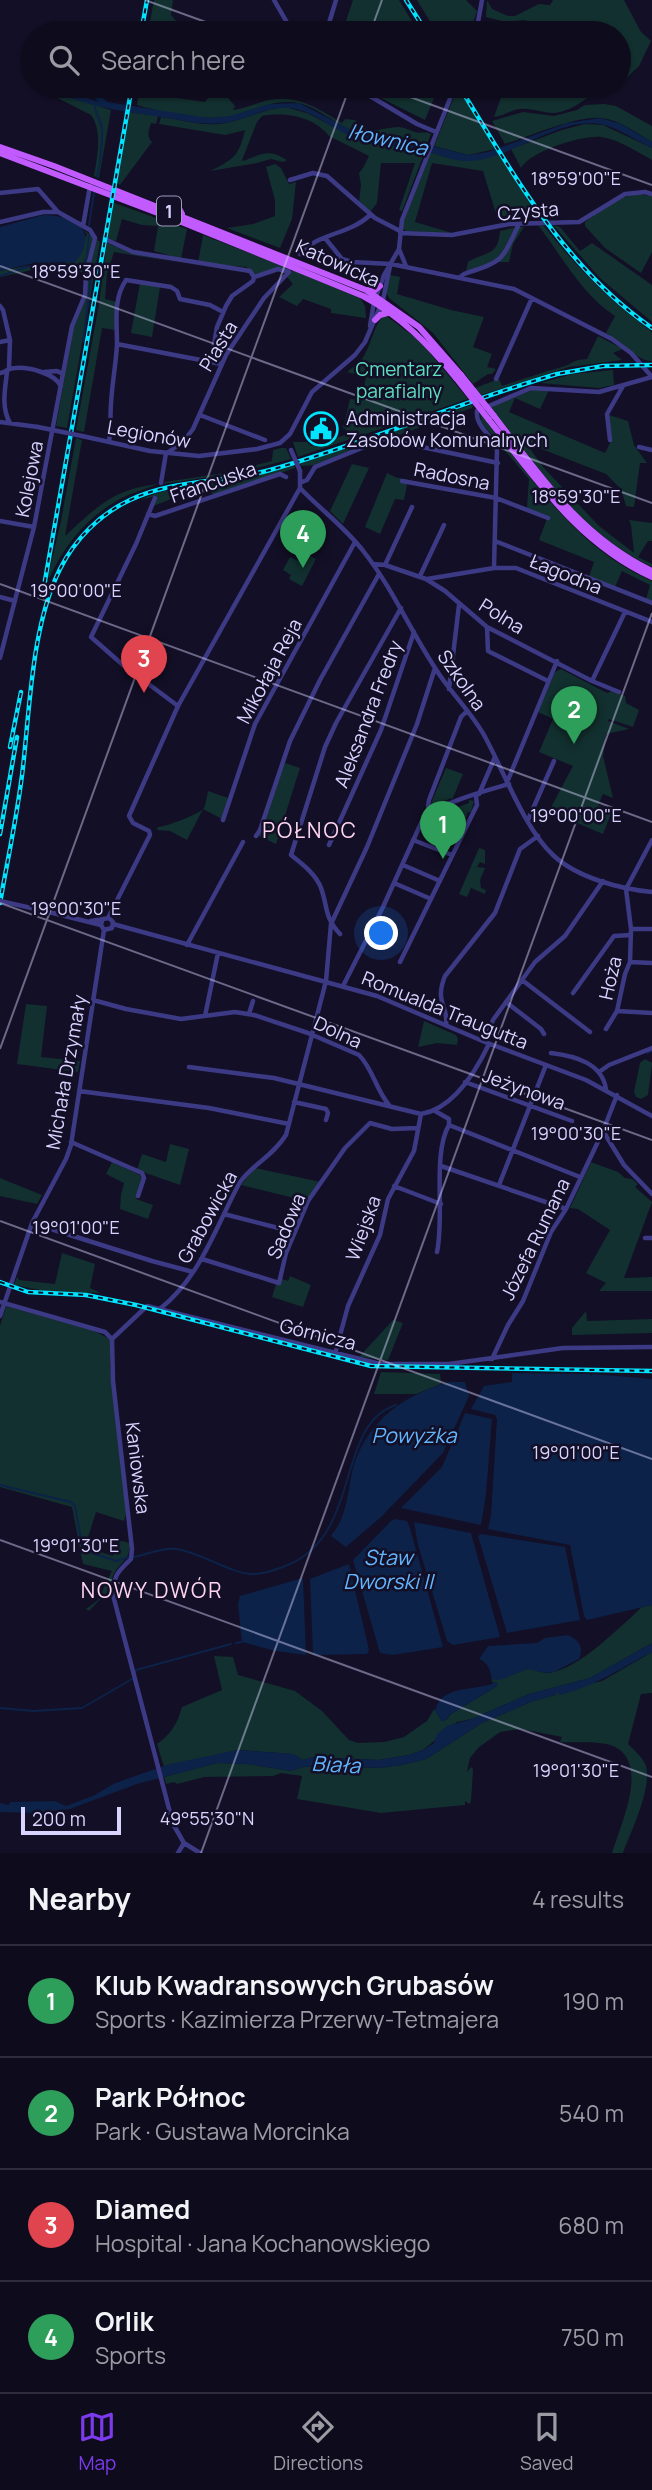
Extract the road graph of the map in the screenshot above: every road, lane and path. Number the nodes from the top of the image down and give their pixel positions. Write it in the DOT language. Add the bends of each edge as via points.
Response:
graph roads {
  1 [pos="274,0"];
  2 [pos="336,0"];
  3 [pos="482,0"];
  4 [pos="286,21"];
  5 [pos="330,21"];
  6 [pos="478,21"];
  7 [pos="373,98"];
  8 [pos="450,98"];
  9 [pos="436,132"];
  10 [pos="0,147"];
  11 [pos="0,153"];
  12 [pos="290,180"];
  13 [pos="90,186"];
  14 [pos="0,193"];
  15 [pos="652,194"];
  16 [pos="58,212"];
  17 [pos="370,215"];
  18 [pos="0,222"];
  19 [pos="519,223"];
  20 [pos="83,226"];
  21 [pos="400,232"];
  22 [pos="325,238"];
  23 [pos="101,239"];
  24 [pos="399,249"];
  25 [pos="300,254"];
  26 [pos="390,265"];
  27 [pos="406,267"];
  28 [pos="254,277"];
  29 [pos="460,277"];
  30 [pos="380,286"];
  31 [pos="366,290"];
  32 [pos="532,298"];
  33 [pos="379,301"];
  34 [pos="0,306"];
  35 [pos="223,312"];
  36 [pos="391,312"];
  37 [pos="375,320"];
  38 [pos="367,337"];
  39 [pos="10,340"];
  40 [pos="0,342"];
  41 [pos="117,344"];
  42 [pos="211,362"];
  43 [pos="221,364"];
  44 [pos="8,370"];
  45 [pos="40,372"];
  46 [pos="0,373"];
  47 [pos="63,375"];
  48 [pos="458,376"];
  49 [pos="54,377"];
  50 [pos="652,377"];
  51 [pos="496,379"];
  52 [pos="623,385"];
  53 [pos="61,386"];
  54 [pos="4,400"];
  55 [pos="0,410"];
  56 [pos="5,415"];
  57 [pos="200,415"];
  58 [pos="491,418"];
  59 [pos="1,422"];
  60 [pos="10,423"];
  61 [pos="286,439"];
  62 [pos="265,440"];
  63 [pos="610,440"];
  64 [pos="109,442"];
  65 [pos="639,447"];
  66 [pos="652,450"];
  67 [pos="176,452"];
  68 [pos="166,453"];
  69 [pos="498,463"];
  70 [pos="286,477"];
  71 [pos="402,481"];
  72 [pos="161,482"];
  73 [pos="301,485"];
  74 [pos="155,498"];
  75 [pos="496,498"];
  76 [pos="412,508"];
  77 [pos="148,514"];
  78 [pos="548,517"];
  79 [pos="0,521"];
  80 [pos="444,525"];
  81 [pos="34,527"];
  82 [pos="495,541"];
  83 [pos="355,542"];
  84 [pos="373,564"];
  85 [pos="385,565"];
  86 [pos="494,568"];
  87 [pos="652,571"];
  88 [pos="379,574"];
  89 [pos="420,576"];
  90 [pos="652,577"];
  91 [pos="426,579"];
  92 [pos="0,597"];
  93 [pos="15,601"];
  94 [pos="652,603"];
  95 [pos="459,604"];
  96 [pos="401,608"];
  97 [pos="625,612"];
  98 [pos="652,622"];
  99 [pos="486,627"];
  100 [pos="415,632"];
  101 [pos="1,643"];
  102 [pos="0,658"];
  103 [pos="557,661"];
  104 [pos="435,668"];
  105 [pos="548,681"];
  106 [pos="592,681"];
  107 [pos="449,689"];
  108 [pos="619,692"];
  109 [pos="178,706"];
  110 [pos="467,711"];
  111 [pos="495,756"];
  112 [pos="554,761"];
  113 [pos="508,782"];
  114 [pos="477,795"];
  115 [pos="429,815"];
  116 [pos="223,820"];
  117 [pos="528,820"];
  118 [pos="256,836"];
  119 [pos="538,836"];
  120 [pos="461,837"];
  121 [pos="413,839"];
  122 [pos="652,840"];
  123 [pos="243,842"];
  124 [pos="329,845"];
  125 [pos="452,855"];
  126 [pos="643,857"];
  127 [pos="652,858"];
  128 [pos="403,865"];
  129 [pos="440,881"];
  130 [pos="603,881"];
  131 [pos="394,883"];
  132 [pos="626,889"];
  133 [pos="652,892"];
  134 [pos="431,899"];
  135 [pos="0,901"];
  136 [pos="107,924"];
  137 [pos="331,924"];
  138 [pos="652,929"];
  139 [pos="631,932"];
  140 [pos="340,934"];
  141 [pos="187,945"];
  142 [pos="219,953"];
  143 [pos="400,962"];
  144 [pos="630,962"];
  145 [pos="652,964"];
  146 [pos="522,980"];
  147 [pos="326,981"];
  148 [pos="343,986"];
  149 [pos="573,993"];
  150 [pos="93,1000"];
  151 [pos="253,1001"];
  152 [pos="506,1002"];
  153 [pos="617,1011"];
  154 [pos="652,1013"];
  155 [pos="249,1014"];
  156 [pos="205,1016"];
  157 [pos="446,1025"];
  158 [pos="606,1029"];
  159 [pos="590,1032"];
  160 [pos="544,1034"];
  161 [pos="311,1035"];
  162 [pos="487,1043"];
  163 [pos="652,1048"];
  164 [pos="551,1053"];
  165 [pos="546,1065"];
  166 [pos="189,1067"];
  167 [pos="599,1072"];
  168 [pos="465,1082"];
  169 [pos="298,1084"];
  170 [pos="606,1089"];
  171 [pos="79,1091"];
  172 [pos="617,1095"];
  173 [pos="294,1102"];
  174 [pos="530,1105"];
  175 [pos="390,1106"];
  176 [pos="435,1111"];
  177 [pos="422,1114"];
  178 [pos="652,1116"];
  179 [pos="326,1120"];
  180 [pos="572,1121"];
  181 [pos="289,1124"];
  182 [pos="449,1125"];
  183 [pos="417,1128"];
  184 [pos="603,1131"];
  185 [pos="71,1143"];
  186 [pos="512,1150"];
  187 [pos="441,1166"];
  188 [pos="580,1177"];
  189 [pos="394,1185"];
  190 [pos="499,1185"];
  191 [pos="652,1194"];
  192 [pos="138,1196"];
  193 [pos="440,1204"];
  194 [pos="566,1209"];
  195 [pos="224,1214"];
  196 [pos="32,1223"];
  197 [pos="294,1232"];
  198 [pos="645,1238"];
  199 [pos="652,1238"];
  200 [pos="437,1252"];
  201 [pos="202,1259"];
  202 [pos="193,1272"];
  203 [pos="2,1303"];
  204 [pos="161,1308"];
  205 [pos="0,1316"];
  206 [pos="112,1339"];
  207 [pos="652,1347"];
  208 [pos="335,1354"];
  209 [pos="492,1359"];
  210 [pos="184,1843"];
  211 [pos="178,1853"];
  212 [pos="200,1853"];
  1 -- 4 [label="street"];
  2 -- 5 [label="street"];
  3 -- 6 [label="street"];
  7 -- 9 [label="street"];
  8 -- 9 [label="street"];
  9 -- 21 [label="street"];
  10 -- 31 [label="main road, Katowicka / 1"];
  11 -- 13 [label="main road, Katowicka / 1"];
  12 -- 17 [label="street" via="313,173 327,176"];
  13 -- 20 [label="street"];
  13 -- 33 [label="main road, Katowicka / 1"];
  14 -- 16 [label="street" via="38,189"];
  15 -- 19 [label="street, Czysta" via="625,194 579,222"];
  16 -- 18 [label="street"];
  16 -- 20 [label="street"];
  17 -- 21 [label="street"];
  17 -- 22 [label="street" via="349,230"];
  19 -- 21 [label="street, Czysta" via="462,234"];
  19 -- 29 [label="street" via="503,257"];
  20 -- 23 [label="street"];
  21 -- 24 [label="street"];
  22 -- 25 [label="street"];
  22 -- 26 [label="street" via="342,259"];
  23 -- 28 [label="street" via="133,252 247,270"];
  23 -- 47 [label="street, Kolejowa" via="86,275"];
  24 -- 26 [label="street"];
  24 -- 27 [label="street"];
  26 -- 27 [label="street"];
  26 -- 30 [label="street"];
  26 -- 33 [label="street"];
  27 -- 29 [label="street"];
  28 -- 35 [label="street" via="249,286 232,296"];
  28 -- 43 [label="street, Piasta" via="278,269 289,272 264,298"];
  29 -- 32 [label="street" via="502,285"];
  30 -- 31 [label="main road"];
  30 -- 33 [label="street"];
  31 -- 33 [label="main road, Katowicka / 1"];
  32 -- 50 [label="street" via="621,346"];
  32 -- 51 [label="street"];
  33 -- 36 [label="main road, Katowicka / 1"];
  33 -- 37 [label="street"];
  33 -- 38 [label="street"];
  33 -- 48 [label="main road, Katowicka / 1" via="427,335"];
  34 -- 39 [label="street"];
  35 -- 41 [label="street" via="180,299 171,287 126,280 118,302"];
  35 -- 42 [label="street"];
  36 -- 37 [label="main road"];
  36 -- 48 [label="main road, Katowicka / 1"];
  37 -- 38 [label="street"];
  38 -- 61 [label="street" via="355,355 312,392"];
  39 -- 40 [label="street"];
  39 -- 44 [label="street"];
  41 -- 42 [label="street"];
  41 -- 64 [label="street"];
  42 -- 43 [label="street"];
  43 -- 57 [label="street, Piasta"];
  44 -- 45 [label="street"];
  44 -- 46 [label="street"];
  44 -- 54 [label="street"];
  45 -- 47 [label="street"];
  45 -- 49 [label="street"];
  47 -- 49 [label="street"];
  47 -- 53 [label="street, Kolejowa"];
  48 -- 58 [label="main road, Katowicka / 1, bridge"];
  49 -- 53 [label="street"];
  50 -- 52 [label="street"];
  52 -- 63 [label="street" via="607,414"];
  52 -- 69 [label="street" via="599,392 531,388 477,411 478,421 496,444"];
  53 -- 81 [label="street, Kolejowa"];
  54 -- 55 [label="street"];
  54 -- 56 [label="street"];
  56 -- 59 [label="street"];
  56 -- 60 [label="street"];
  57 -- 62 [label="street"];
  57 -- 67 [label="street, Piasta"];
  58 -- 87 [label="main road, Katowicka / 1" via="585,527"];
  58 -- 90 [label="main road, Katowicka / 1" via="578,528"];
  59 -- 60 [label="street, Legionów"];
  60 -- 64 [label="street, Legionów, bridge"];
  61 -- 67 [label="street, Legionów" via="272,446 202,456"];
  61 -- 73 [label="street, bridge"];
  64 -- 68 [label="street, Legionów"];
  65 -- 66 [label="street"];
  67 -- 68 [label="street"];
  68 -- 72 [label="street"];
  69 -- 73 [label="street" via="384,439 315,467"];
  69 -- 75 [label="street"];
  70 -- 77 [label="street, Francuska" via="280,474 155,516"];
  71 -- 75 [label="street, Radosna"];
  73 -- 83 [label="street, Szkolna"];
  73 -- 109 [label="street"];
  74 -- 77 [label="street"];
  75 -- 78 [label="street, Radosna"];
  75 -- 82 [label="street"];
  76 -- 85 [label="street"];
  77 -- 109 [label="street" via="91,634 93,641"];
  79 -- 81 [label="street"];
  80 -- 89 [label="street"];
  81 -- 93 [label="street, Kolejowa"];
  82 -- 86 [label="street"];
  82 -- 94 [label="street"];
  83 -- 84 [label="street, Szkolna"];
  83 -- 116 [label="street, Mikołaja Reja" via="255,724"];
  84 -- 85 [label="street, Polna"];
  84 -- 88 [label="street, Szkolna"];
  85 -- 89 [label="street, Polna"];
  86 -- 91 [label="street, Łagodna"];
  86 -- 97 [label="street, Łagodna" via="516,568"];
  88 -- 96 [label="street, Szkolna"];
  88 -- 118 [label="street" via="290,741"];
  89 -- 91 [label="street, Polna"];
  91 -- 95 [label="street, Polna"];
  92 -- 93 [label="street"];
  93 -- 101 [label="street, Kolejowa"];
  95 -- 99 [label="street, Polna"];
  95 -- 107 [label="street"];
  96 -- 100 [label="street, Szkolna"];
  96 -- 137 [label="street" via="336,723 291,855 321,886"];
  97 -- 98 [label="street, Łagodna"];
  97 -- 106 [label="street"];
  99 -- 103 [label="street, Polna"];
  99 -- 105 [label="street" via="488,651"];
  100 -- 104 [label="street, Szkolna"];
  100 -- 124 [label="street, Aleksandra Fredry" via="381,730"];
  101 -- 102 [label="street, Kolejowa"];
  103 -- 105 [label="street"];
  103 -- 106 [label="street, Polna"];
  104 -- 107 [label="street, Szkolna"];
  104 -- 137 [label="street" via="412,736"];
  105 -- 113 [label="street"];
  106 -- 108 [label="street, Polna"];
  107 -- 110 [label="street, Szkolna"];
  109 -- 136 [label="street, Michała Drzymały" via="130,816 150,835"];
  110 -- 111 [label="street, Szkolna"];
  110 -- 115 [label="street" via="429,800"];
  111 -- 113 [label="street, Szkolna"];
  111 -- 114 [label="street"];
  112 -- 117 [label="street"];
  113 -- 114 [label="street"];
  113 -- 117 [label="street, Szkolna"];
  114 -- 115 [label="street"];
  114 -- 120 [label="street" via="477,805"];
  115 -- 120 [label="street" via="436,828"];
  115 -- 121 [label="street"];
  117 -- 119 [label="street, Szkolna"];
  119 -- 130 [label="street, Szkolna" via="564,864"];
  119 -- 157 [label="street" via="520,849 495,913 445,976 440,998"];
  120 -- 125 [label="street"];
  121 -- 125 [label="street"];
  121 -- 128 [label="street"];
  122 -- 126 [label="street"];
  123 -- 141 [label="street"];
  125 -- 129 [label="street"];
  126 -- 127 [label="street"];
  126 -- 132 [label="street"];
  128 -- 129 [label="street"];
  128 -- 131 [label="street"];
  129 -- 134 [label="street"];
  130 -- 132 [label="street, Szkolna"];
  130 -- 146 [label="street" via="565,936"];
  131 -- 134 [label="street"];
  131 -- 148 [label="street"];
  132 -- 133 [label="street, Szkolna"];
  132 -- 139 [label="street, Hoża"];
  134 -- 143 [label="street"];
  135 -- 136 [label="street, Romualda Traugutta, bridge"];
  136 -- 141 [label="street, Romualda Traugutta"];
  136 -- 150 [label="street, Michała Drzymały"];
  137 -- 140 [label="street"];
  137 -- 147 [label="street, Grabowicka"];
  138 -- 139 [label="street"];
  139 -- 144 [label="street, Hoża"];
  139 -- 149 [label="street" via="614,936"];
  141 -- 142 [label="street, Romualda Traugutta"];
  142 -- 147 [label="street, Romualda Traugutta"];
  142 -- 156 [label="street"];
  144 -- 145 [label="street"];
  144 -- 153 [label="street, Hoża"];
  146 -- 152 [label="street"];
  146 -- 159 [label="street"];
  147 -- 148 [label="street, Romualda Traugutta"];
  147 -- 161 [label="street, Grabowicka"];
  148 -- 157 [label="street, Romualda Traugutta"];
  150 -- 156 [label="street, Dolna" via="181,1019"];
  150 -- 171 [label="street, Michała Drzymały"];
  151 -- 155 [label="street"];
  152 -- 160 [label="street"];
  152 -- 162 [label="street" via="493,1020"];
  153 -- 154 [label="street"];
  153 -- 158 [label="street, Hoża"];
  155 -- 156 [label="street, Dolna"];
  155 -- 161 [label="street, Dolna"];
  157 -- 162 [label="street, Romualda Traugutta"];
  161 -- 169 [label="street, Grabowicka"];
  161 -- 175 [label="street, Dolna" via="359,1055"];
  162 -- 165 [label="street, Romualda Traugutta"];
  162 -- 168 [label="street"];
  163 -- 167 [label="street"];
  164 -- 167 [label="street" via="579,1059"];
  165 -- 170 [label="street, Romualda Traugutta"];
  165 -- 174 [label="street"];
  166 -- 169 [label="street"];
  167 -- 170 [label="street"];
  168 -- 174 [label="street, Jeżynowa"];
  168 -- 176 [label="street"];
  169 -- 173 [label="street, Grabowicka"];
  169 -- 175 [label="street"];
  170 -- 172 [label="street, Romualda Traugutta"];
  171 -- 181 [label="street"];
  171 -- 185 [label="street, Michała Drzymały"];
  172 -- 178 [label="street, Romualda Traugutta"];
  172 -- 184 [label="street, Józefa Rumana"];
  173 -- 179 [label="street" via="326,1109"];
  173 -- 181 [label="street, Grabowicka"];
  174 -- 180 [label="street, Jeżynowa"];
  174 -- 186 [label="street"];
  175 -- 177 [label="street"];
  176 -- 177 [label="street"];
  176 -- 182 [label="street" via="449,1119"];
  177 -- 183 [label="street, Wiejska"];
  181 -- 195 [label="street, Grabowicka" via="274,1153 240,1182"];
  182 -- 186 [label="street"];
  182 -- 187 [label="street" via="442,1141"];
  183 -- 189 [label="street, Wiejska" via="414,1151"];
  183 -- 197 [label="street, Sadowa" via="367,1124 308,1201"];
  184 -- 188 [label="street, Józefa Rumana"];
  184 -- 191 [label="street" via="624,1165"];
  185 -- 192 [label="street" via="142,1173"];
  185 -- 196 [label="street, Michała Drzymały"];
  186 -- 188 [label="street"];
  186 -- 190 [label="street"];
  187 -- 190 [label="street"];
  187 -- 193 [label="street"];
  188 -- 194 [label="street, Józefa Rumana"];
  189 -- 193 [label="street"];
  189 -- 208 [label="street, Wiejska" via="380,1235 348,1306"];
  190 -- 194 [label="street"];
  193 -- 200 [label="street"];
  194 -- 209 [label="street, Józefa Rumana"];
  195 -- 197 [label="street"];
  195 -- 201 [label="street, Grabowicka"];
  196 -- 202 [label="street"];
  196 -- 203 [label="street, Michała Drzymały"];
  197 -- 201 [label="street, Sadowa" via="279,1283"];
  198 -- 199 [label="street"];
  201 -- 202 [label="street, Grabowicka"];
  202 -- 204 [label="street, Grabowicka" via="181,1291"];
  203 -- 205 [label="street, Michała Drzymały"];
  203 -- 206 [label="street" via="105,1332"];
  204 -- 206 [label="street" via="147,1306"];
  204 -- 208 [label="street, Górnicza"];
  206 -- 210 [label="street, Kaniowska" via="132,1549 131,1559 114,1579 113,1595 173,1824"];
  207 -- 209 [label="street, Górnicza" via="563,1348"];
  208 -- 209 [label="street, Górnicza" via="380,1364"];
  210 -- 211 [label="street"];
  210 -- 212 [label="street"];
}
